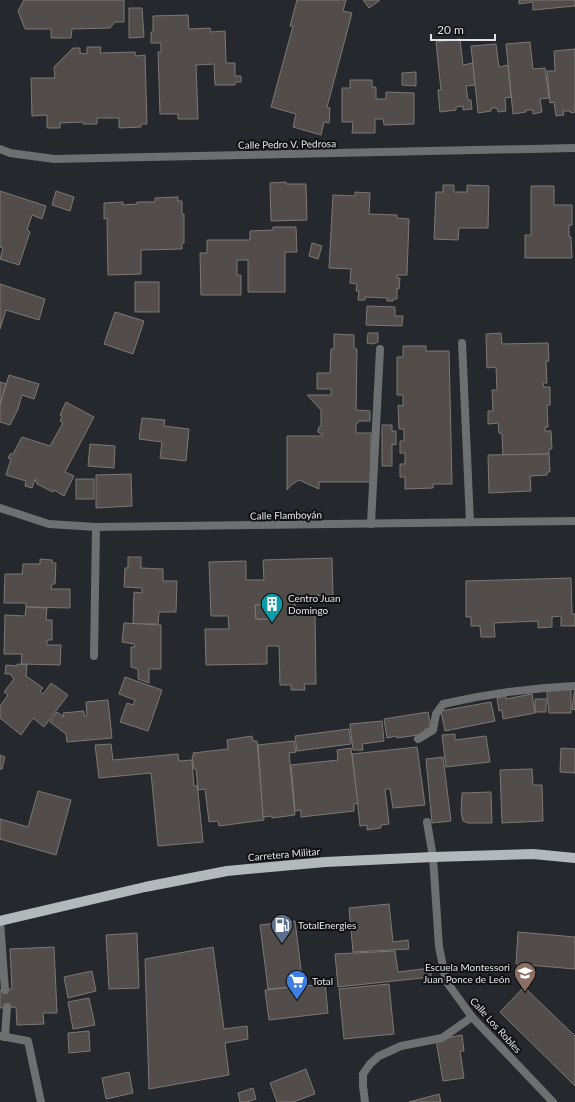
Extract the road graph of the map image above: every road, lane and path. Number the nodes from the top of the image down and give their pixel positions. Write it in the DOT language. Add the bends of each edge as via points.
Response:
graph roads {
  1 [pos="575,148"];
  2 [pos="0,149"];
  3 [pos="462,344"];
  4 [pos="380,349"];
  5 [pos="0,508"];
  6 [pos="575,521"];
  7 [pos="470,522"];
  8 [pos="371,524"];
  9 [pos="96,527"];
  10 [pos="94,656"];
  11 [pos="575,686"];
  12 [pos="418,739"];
  13 [pos="427,822"];
  14 [pos="433,857"];
  15 [pos="575,858"];
  16 [pos="0,921"];
  17 [pos="5,990"];
  18 [pos="7,1007"];
  19 [pos="472,1017"];
  20 [pos="2,1037"];
  21 [pos="41,1102"];
  22 [pos="365,1102"];
  23 [pos="553,1102"];
  1 -- 2 [label="street, Calle Pedro V. Pedrosa" via="54,159 10,153"];
  3 -- 7 [label="street"];
  4 -- 8 [label="street"];
  5 -- 9 [label="street, Calle Flamboyán" via="49,524"];
  6 -- 7 [label="street, Calle Flamboyán"];
  7 -- 8 [label="street, Calle Flamboyán"];
  8 -- 9 [label="street, Calle Flamboyán"];
  9 -- 10 [label="street"];
  11 -- 12 [label="street" via="476,696 442,704 436,714 433,730"];
  13 -- 14 [label="street, Calle Los Robles"];
  14 -- 15 [label="main road, Carretera Militar" via="533,854"];
  14 -- 16 [label="main road, Carretera Militar" via="325,862 227,871 145,887"];
  14 -- 19 [label="street, Calle Los Robles" via="439,947 446,981"];
  16 -- 17 [label="street"];
  18 -- 20 [label="street"];
  19 -- 22 [label="street" via="442,1038 401,1046 379,1056 363,1074"];
  19 -- 23 [label="street, Calle Los Robles"];
  20 -- 21 [label="street" via="28,1041"];
}
